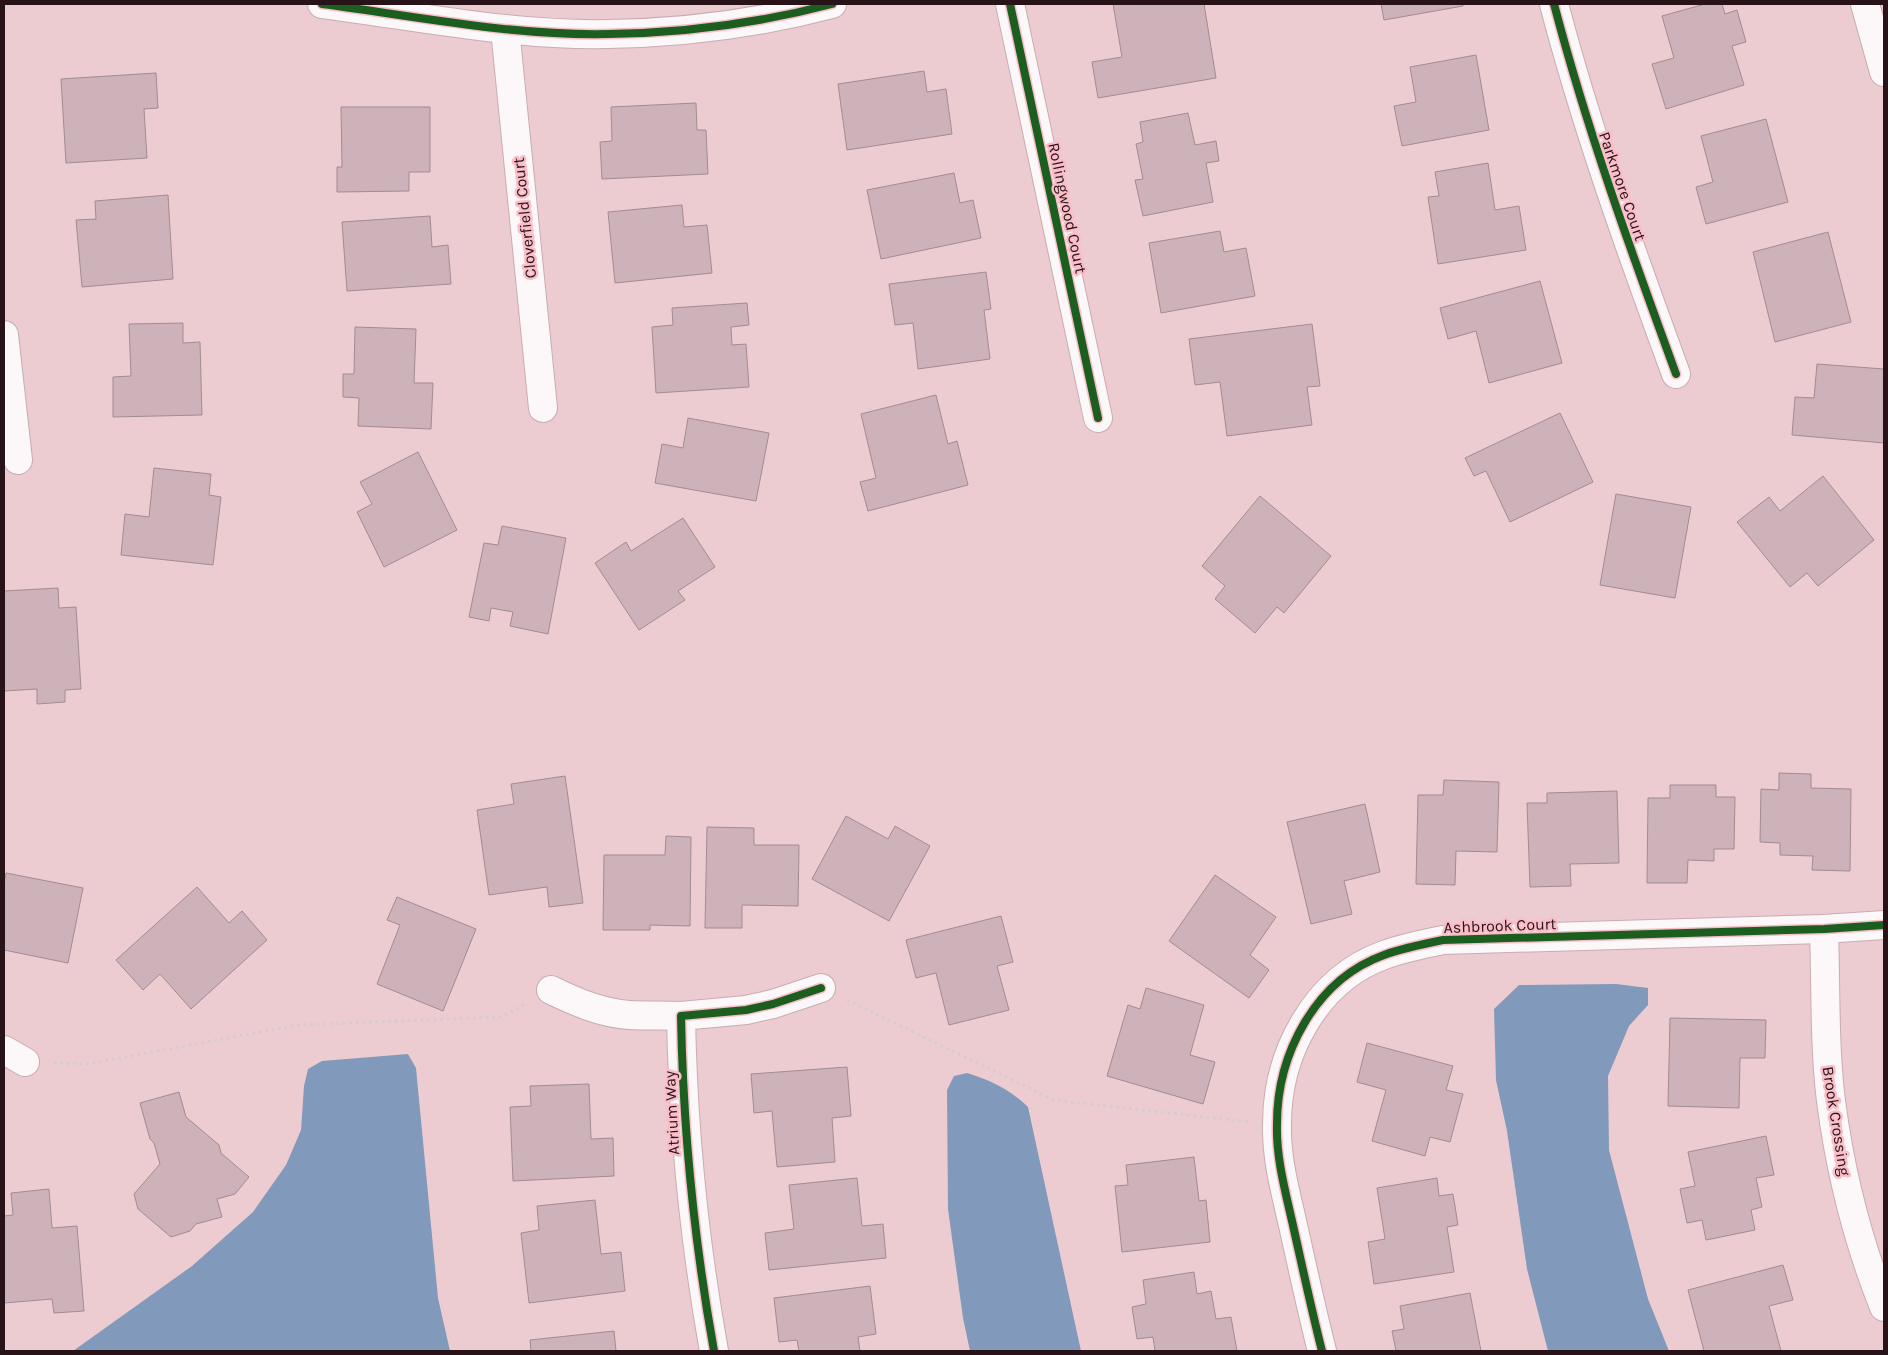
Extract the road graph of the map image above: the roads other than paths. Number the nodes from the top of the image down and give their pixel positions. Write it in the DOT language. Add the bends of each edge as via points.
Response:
graph roads {
  1 [pos="322,4"];
  2 [pos="832,4"];
  3 [pos="1010,4"];
  4 [pos="1554,4"];
  5 [pos="1865,4"];
  6 [pos="505,29"];
  7 [pos="1884,72"];
  8 [pos="4,335"];
  9 [pos="1676,374"];
  10 [pos="544,408"];
  11 [pos="1098,418"];
  12 [pos="18,460"];
  13 [pos="1884,925"];
  14 [pos="1824,929"];
  15 [pos="821,988"];
  16 [pos="551,990"];
  17 [pos="680,1016"];
  18 [pos="1884,1307"];
  19 [pos="714,1351"];
  20 [pos="1322,1351"];
  1 -- 6 [label="street"];
  2 -- 6 [label="street" via="722,25 663,31 607,34"];
  3 -- 11 [label="street, Rollingwood Court"];
  4 -- 9 [label="street, Parkmore Court" via="1589,126"];
  5 -- 7 [label="street"];
  6 -- 10 [label="street, Cloverfield Court"];
  8 -- 12 [label="street"];
  13 -- 14 [label="street, Ashbrook Court"];
  14 -- 18 [label="street, Brook Crossing" via="1828,1052 1837,1141 1861,1241"];
  14 -- 20 [label="street, Ashbrook Court" via="1443,940 1382,956 1336,984 1318,1001 1303,1023 1290,1052 1280,1082 1276,1125 1282,1175"];
  15 -- 17 [label="street" via="746,1010"];
  16 -- 17 [label="street" via="577,1003 604,1011"];
  17 -- 19 [label="street, Atrium Way" via="690,1185"];
}
